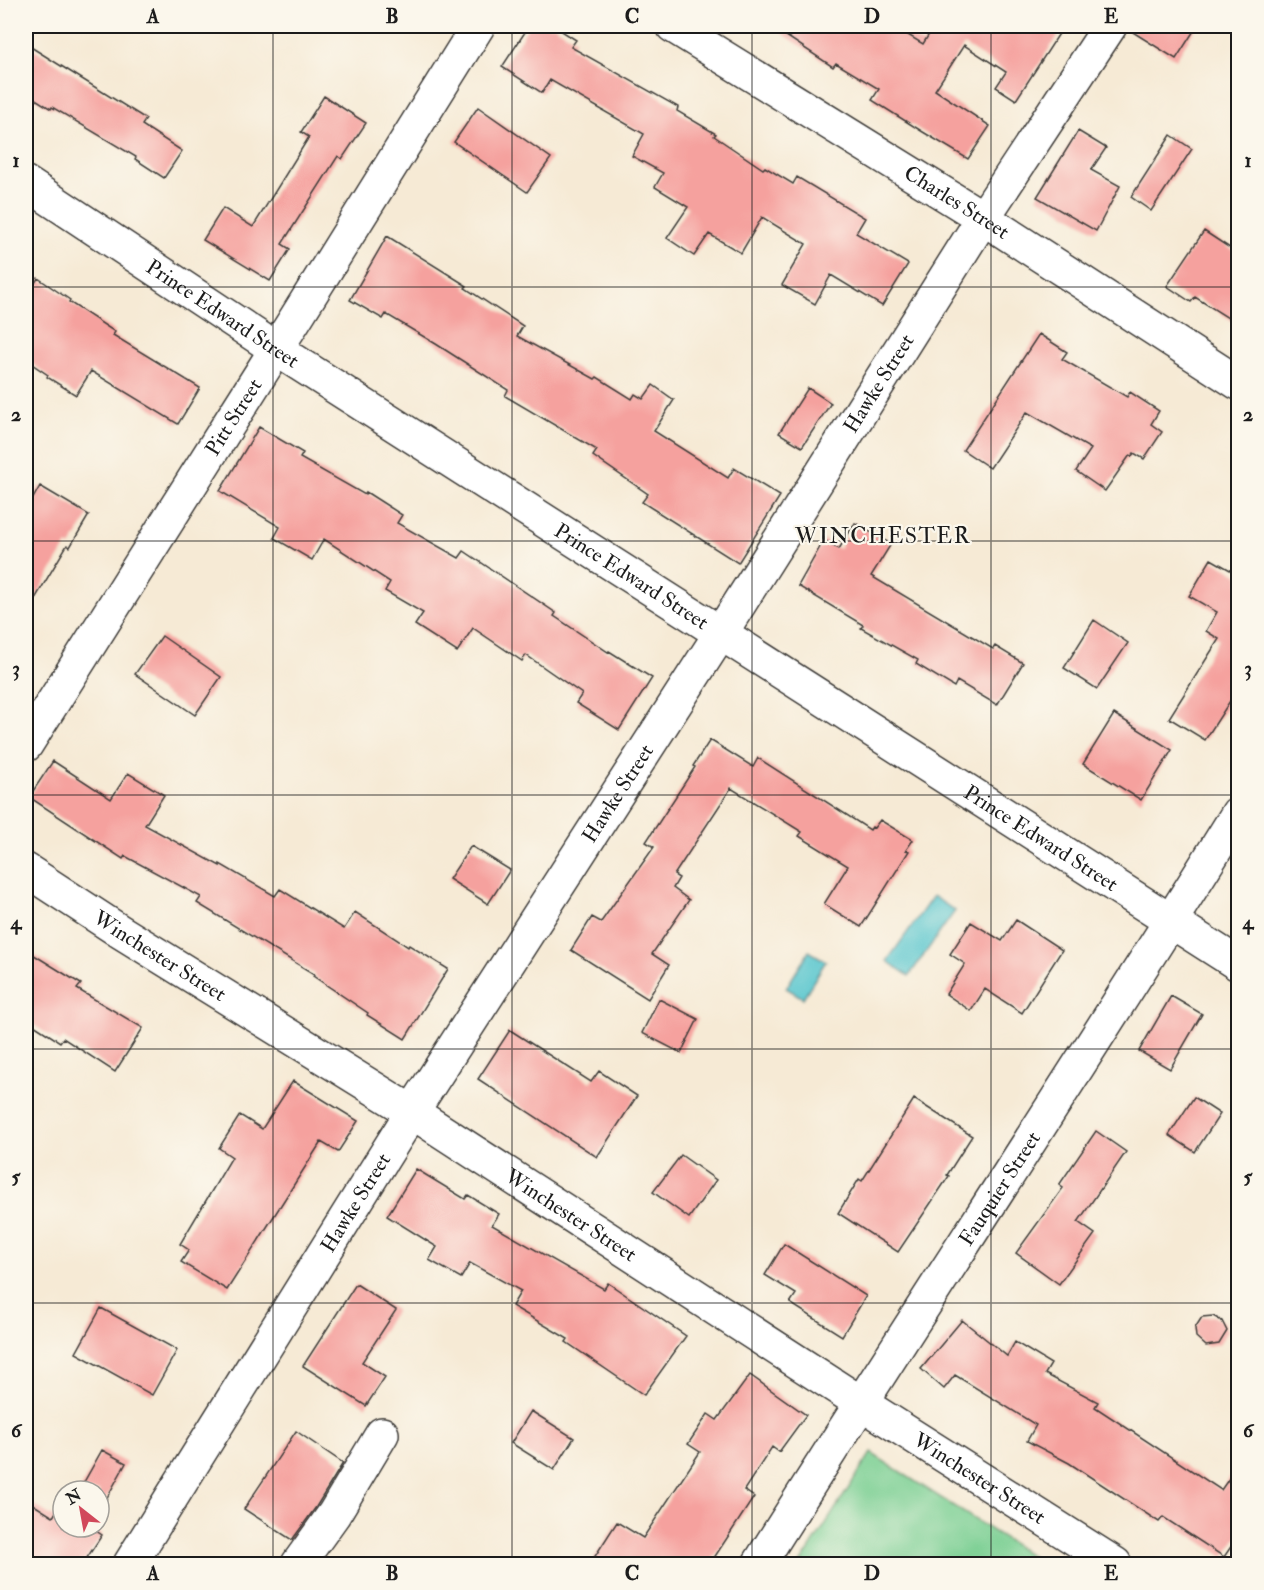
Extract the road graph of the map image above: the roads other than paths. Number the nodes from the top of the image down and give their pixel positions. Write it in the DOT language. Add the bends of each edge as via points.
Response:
graph roads {
  1 [pos="478,26"];
  2 [pos="673,26"];
  3 [pos="1110,26"];
  4 [pos="26,183"];
  5 [pos="984,218"];
  6 [pos="276,349"];
  7 [pos="1239,383"];
  8 [pos="721,633"];
  9 [pos="26,745"];
  10 [pos="1239,813"];
  11 [pos="26,870"];
  12 [pos="1171,921"];
  13 [pos="1239,964"];
  14 [pos="412,1112"];
  15 [pos="861,1403"];
  16 [pos="382,1434"];
  17 [pos="130,1564"];
  18 [pos="298,1564"];
  19 [pos="759,1564"];
  20 [pos="1115,1564"];
  1 -- 6 [label="street, Pitt Street"];
  2 -- 5 [label="street, Charles Street"];
  3 -- 5 [label="street, Hawke Street"];
  4 -- 6 [label="street, Prince Edward Street"];
  5 -- 7 [label="street, Charles Street"];
  5 -- 8 [label="street, Hawke Street"];
  6 -- 8 [label="street, Prince Edward Street"];
  6 -- 9 [label="street, Pitt Street"];
  8 -- 12 [label="street, Prince Edward Street"];
  8 -- 14 [label="street, Hawke Street"];
  10 -- 12 [label="street, Fauquier Street"];
  11 -- 14 [label="street, Winchester Street"];
  12 -- 13 [label="street, Prince Edward Street"];
  12 -- 15 [label="street, Fauquier Street"];
  14 -- 15 [label="street, Winchester Street"];
  14 -- 17 [label="street, Hawke Street"];
  15 -- 19 [label="street, Fauquier Street"];
  15 -- 20 [label="street, Winchester Street"];
  16 -- 18 [label="street" via="334,1514"];
}
